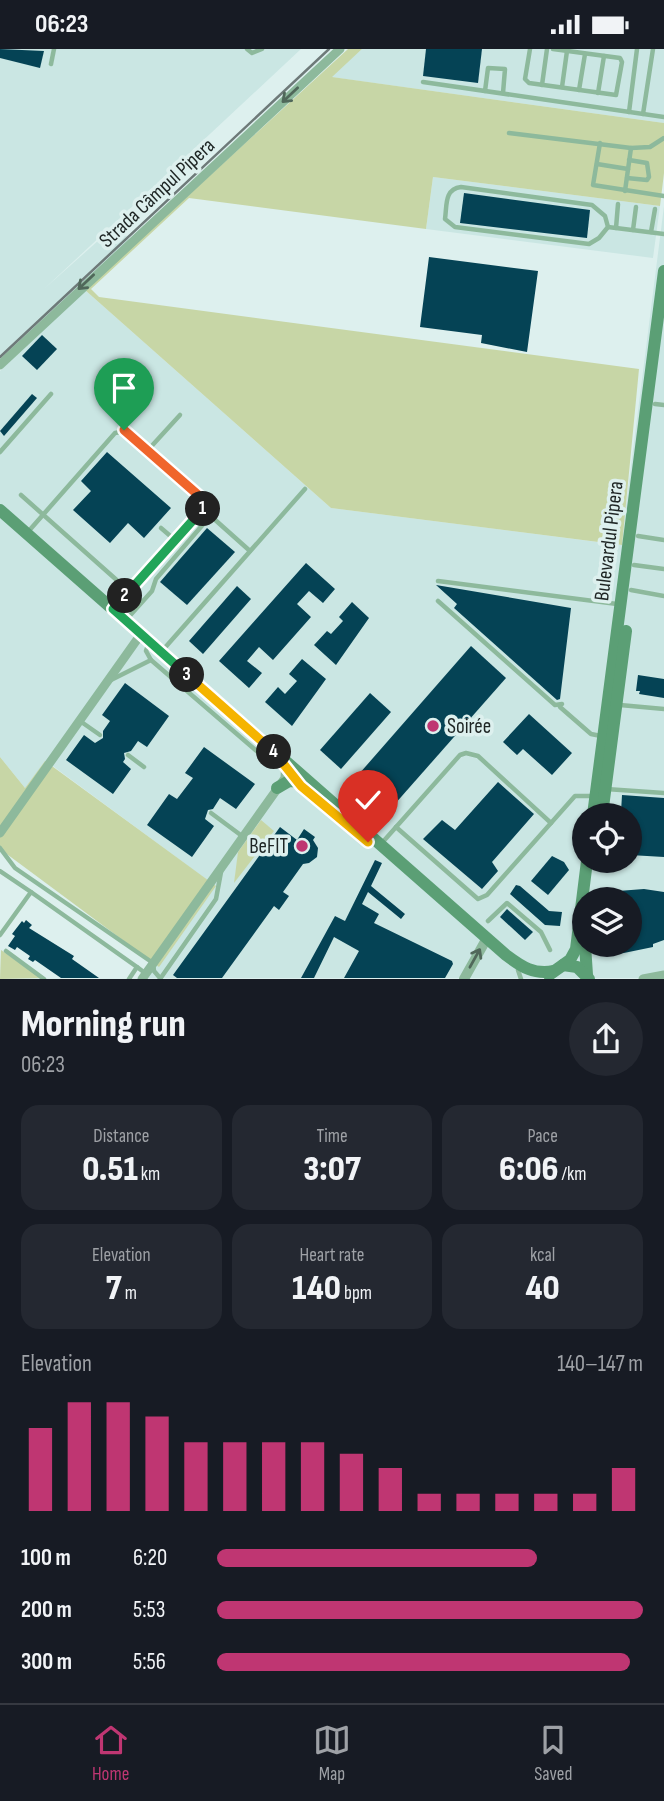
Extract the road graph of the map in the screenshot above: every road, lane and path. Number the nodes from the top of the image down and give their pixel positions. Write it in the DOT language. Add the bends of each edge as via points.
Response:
graph roads {
  1 [pos="54,49"];
  2 [pos="247,49"];
  3 [pos="261,49"];
  4 [pos="340,49"];
  5 [pos="530,49"];
  6 [pos="550,49"];
  7 [pos="637,49"];
  8 [pos="653,49"];
  9 [pos="567,51"];
  10 [pos="584,54"];
  11 [pos="604,56"];
  12 [pos="51,64"];
  13 [pos="423,82"];
  14 [pos="542,85"];
  15 [pos="562,87"];
  16 [pos="579,90"];
  17 [pos="485,91"];
  18 [pos="503,93"];
  19 [pos="598,93"];
  20 [pos="629,112"];
  21 [pos="643,114"];
  22 [pos="664,117"];
  23 [pos="509,133"];
  24 [pos="664,138"];
  25 [pos="600,143"];
  26 [pos="631,148"];
  27 [pos="629,160"];
  28 [pos="597,164"];
  29 [pos="628,169"];
  30 [pos="627,178"];
  31 [pos="625,191"];
  32 [pos="664,196"];
  33 [pos="618,204"];
  34 [pos="636,207"];
  35 [pos="655,209"];
  36 [pos="608,227"];
  37 [pos="616,228"];
  38 [pos="633,230"];
  39 [pos="651,232"];
  40 [pos="664,234"];
  41 [pos="664,271"];
  42 [pos="664,332"];
  43 [pos="0,365"];
  44 [pos="51,394"];
  45 [pos="659,404"];
  46 [pos="180,415"];
  47 [pos="148,450"];
  48 [pos="0,452"];
  49 [pos="305,489"];
  50 [pos="21,495"];
  51 [pos="0,510"];
  52 [pos="43,515"];
  53 [pos="161,528"];
  54 [pos="26,534"];
  55 [pos="638,536"];
  56 [pos="175,540"];
  57 [pos="664,540"];
  58 [pos="250,551"];
  59 [pos="634,565"];
  60 [pos="664,569"];
  61 [pos="438,581"];
  62 [pos="631,590"];
  63 [pos="129,591"];
  64 [pos="664,596"];
  65 [pos="438,601"];
  66 [pos="621,604"];
  67 [pos="113,609"];
  68 [pos="126,621"];
  69 [pos="145,638"];
  70 [pos="156,656"];
  71 [pos="108,682"];
  72 [pos="616,705"];
  73 [pos="664,709"];
  74 [pos="80,721"];
  75 [pos="100,735"];
  76 [pos="602,737"];
  77 [pos="128,755"];
  78 [pos="286,766"];
  79 [pos="144,767"];
  80 [pos="296,781"];
  81 [pos="315,787"];
  82 [pos="277,788"];
  83 [pos="600,792"];
  84 [pos="664,793"];
  85 [pos="597,803"];
  86 [pos="601,803"];
  87 [pos="211,813"];
  88 [pos="551,823"];
  89 [pos="396,827"];
  90 [pos="0,833"];
  91 [pos="243,836"];
  92 [pos="381,845"];
  93 [pos="0,848"];
  94 [pos="221,867"];
  95 [pos="0,871"];
  96 [pos="586,873"];
  97 [pos="31,892"];
  98 [pos="488,921"];
  99 [pos="0,935"];
  100 [pos="486,938"];
  101 [pos="550,950"];
  102 [pos="6,951"];
  103 [pos="506,955"];
  104 [pos="586,957"];
  105 [pos="153,963"];
  106 [pos="137,967"];
  107 [pos="555,971"];
  108 [pos="664,975"];
  109 [pos="144,976"];
  110 [pos="522,976"];
  111 [pos="588,977"];
  112 [pos="44,978"];
  113 [pos="129,978"];
  114 [pos="160,978"];
  115 [pos="464,978"];
  116 [pos="643,978"];
  1 -- 12 [label="lane"];
  2 -- 3 [label="lane" via="252,53"];
  4 -- 43 [label="street, Strada Câmpul Pipera, one-way"];
  5 -- 14 [label="lane" via="525,79"];
  6 -- 9 [label="lane"];
  6 -- 14 [label="lane"];
  7 -- 20 [label="lane"];
  8 -- 21 [label="lane"];
  9 -- 10 [label="lane"];
  9 -- 15 [label="lane"];
  10 -- 11 [label="lane"];
  10 -- 16 [label="lane"];
  11 -- 19 [label="lane"];
  11 -- 19 [label="lane" via="622,62 616,95"];
  13 -- 17 [label="lane"];
  14 -- 15 [label="lane"];
  15 -- 16 [label="lane"];
  16 -- 19 [label="lane"];
  17 -- 18 [label="lane"];
  17 -- 18 [label="lane" via="488,68 505,69"];
  18 -- 20 [label="lane"];
  20 -- 21 [label="lane"];
  21 -- 22 [label="lane"];
  23 -- 25 [label="lane"];
  24 -- 26 [label="lane" via="650,147"];
  25 -- 26 [label="lane"];
  25 -- 28 [label="lane"];
  26 -- 27 [label="lane"];
  27 -- 29 [label="lane"];
  27 -- 30 [label="lane" via="648,163 649,177"];
  28 -- 29 [label="lane"];
  28 -- 31 [label="lane" via="593,185"];
  29 -- 30 [label="lane"];
  30 -- 31 [label="lane"];
  31 -- 32 [label="lane"];
  33 -- 37 [label="lane"];
  34 -- 38 [label="lane"];
  35 -- 39 [label="lane"];
  36 -- 36 [label="lane" via="605,216 592,205 461,187 448,195 445,219 455,227 589,243"];
  36 -- 37 [label="lane"];
  37 -- 38 [label="lane"];
  38 -- 39 [label="lane"];
  39 -- 40 [label="lane"];
  41 -- 66 [label="main road, Bulevardul Pipera"];
  42 -- 45 [label="main road, Bulevardul Pipera"];
  44 -- 48 [label="lane"];
  45 -- 55 [label="main road, Bulevardul Pipera"];
  46 -- 47 [label="lane"];
  47 -- 52 [label="lane" via="127,431 118,431"];
  47 -- 56 [label="lane" via="205,501"];
  49 -- 58 [label="lane"];
  50 -- 52 [label="lane"];
  51 -- 54 [label="main road"];
  52 -- 54 [label="lane"];
  52 -- 63 [label="lane"];
  53 -- 56 [label="lane"];
  54 -- 67 [label="main road"];
  55 -- 57 [label="lane"];
  55 -- 59 [label="main road, Bulevardul Pipera"];
  56 -- 63 [label="lane"];
  58 -- 68 [label="lane" via="213,518 206,521"];
  58 -- 70 [label="lane"];
  59 -- 60 [label="lane"];
  59 -- 62 [label="main road, Bulevardul Pipera"];
  61 -- 66 [label="lane"];
  62 -- 64 [label="lane"];
  62 -- 72 [label="main road, Bulevardul Pipera"];
  63 -- 67 [label="lane"];
  65 -- 76 [label="lane" via="555,705 561,705 591,734"];
  66 -- 76 [label="main road, Bulevardul Pipera"];
  67 -- 68 [label="main road"];
  68 -- 69 [label="main road"];
  69 -- 70 [label="main road"];
  69 -- 71 [label="street"];
  70 -- 71 [label="lane"];
  70 -- 78 [label="main road" via="275,752"];
  71 -- 74 [label="street"];
  72 -- 73 [label="lane"];
  72 -- 83 [label="main road, Bulevardul Pipera"];
  74 -- 75 [label="lane"];
  74 -- 90 [label="street"];
  76 -- 83 [label="main road, Bulevardul Pipera"];
  77 -- 79 [label="lane"];
  78 -- 80 [label="main road"];
  78 -- 81 [label="main road"];
  78 -- 82 [label="street"];
  80 -- 81 [label="main road"];
  80 -- 82 [label="main road"];
  80 -- 92 [label="main road" via="351,831"];
  81 -- 92 [label="main road"];
  82 -- 91 [label="street"];
  83 -- 84 [label="lane"];
  83 -- 85 [label="main road, Bulevardul Pipera"];
  83 -- 86 [label="main road, Bulevardul Pipera"];
  83 -- 88 [label="lane" via="575,796"];
  87 -- 91 [label="lane"];
  88 -- 89 [label="lane" via="478,756 466,753"];
  88 -- 89 [label="lane" via="487,895 478,899"];
  89 -- 92 [label="lane"];
  91 -- 94 [label="street"];
  92 -- 100 [label="main road"];
  93 -- 105 [label="lane" via="15,868"];
  94 -- 105 [label="street"];
  94 -- 114 [label="lane" via="216,899"];
  95 -- 97 [label="lane"];
  96 -- 107 [label="main road" via="576,949"];
  97 -- 99 [label="lane"];
  97 -- 106 [label="lane"];
  98 -- 101 [label="lane" via="509,903 541,932"];
  100 -- 103 [label="main road"];
  115 -- 100 [label="street, one-way"];
  102 -- 112 [label="lane"];
  103 -- 107 [label="main road" via="529,971"];
  103 -- 110 [label="main road"];
  104 -- 111 [label="main road"];
  105 -- 109 [label="street"];
  105 -- 114 [label="lane"];
  106 -- 109 [label="lane"];
  106 -- 113 [label="lane"];
  107 -- 111 [label="main road" via="577,967"];
  108 -- 116 [label="street"];
}
